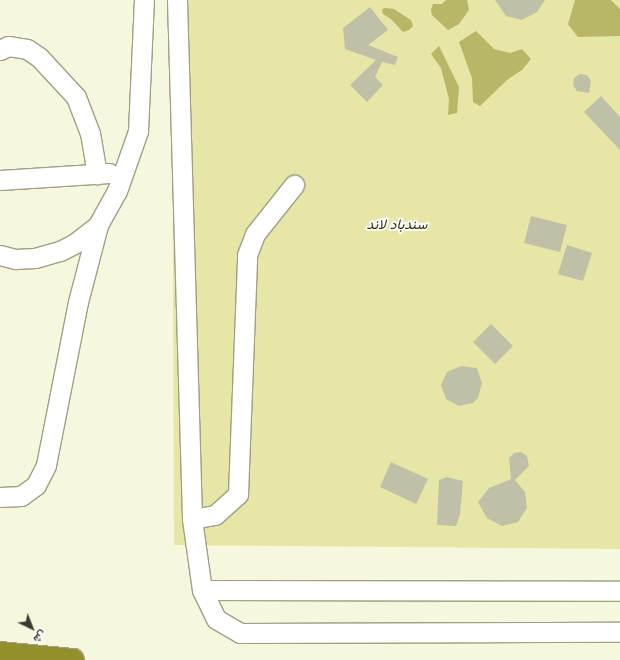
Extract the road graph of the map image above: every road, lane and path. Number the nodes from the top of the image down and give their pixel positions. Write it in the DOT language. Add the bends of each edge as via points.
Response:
graph roads {
  1 [pos="144,0"];
  2 [pos="176,0"];
  3 [pos="0,50"];
  4 [pos="123,173"];
  5 [pos="97,174"];
  6 [pos="0,180"];
  7 [pos="294,185"];
  8 [pos="98,225"];
  9 [pos="0,255"];
  10 [pos="0,497"];
  11 [pos="192,519"];
  12 [pos="202,590"];
  13 [pos="620,591"];
  14 [pos="620,632"];
  15 [pos="0,653"];
  16 [pos="73,660"];
  1 -- 4 [label="lane" via="138,131"];
  2 -- 11 [label="lane"];
  3 -- 5 [label="lane" via="8,46 27,49 40,57 76,96 90,132"];
  4 -- 5 [label="lane"];
  4 -- 8 [label="lane" via="117,191"];
  5 -- 6 [label="lane"];
  7 -- 11 [label="lane" via="255,234 247,255 238,494 215,515"];
  8 -- 9 [label="lane" via="60,252 35,258 15,259"];
  8 -- 10 [label="lane" via="78,302 46,465 36,485 21,496"];
  11 -- 12 [label="lane"];
  12 -- 13 [label="lane"];
  12 -- 14 [label="lane" via="216,619 240,633"];
  15 -- 16 [label="highway"];
}
